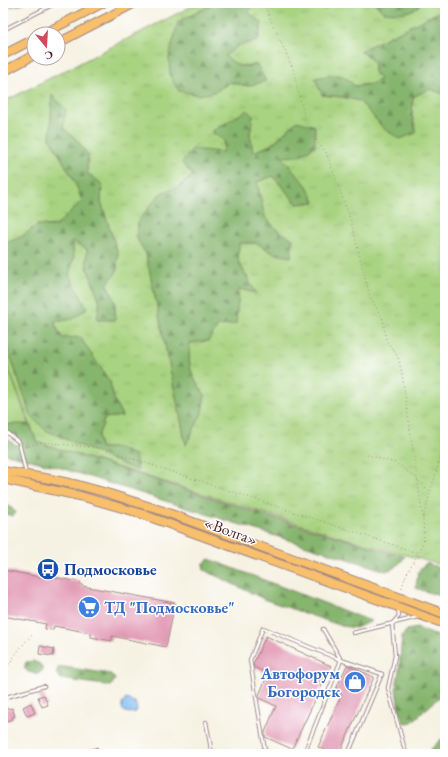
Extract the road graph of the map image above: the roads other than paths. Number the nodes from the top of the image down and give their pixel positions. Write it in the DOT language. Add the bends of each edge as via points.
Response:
graph roads {
  1 [pos="56,3"];
  2 [pos="103,3"];
  3 [pos="135,3"];
  4 [pos="58,26"];
  5 [pos="3,30"];
  6 [pos="66,39"];
  7 [pos="26,43"];
  8 [pos="3,55"];
  9 [pos="26,59"];
  10 [pos="3,72"];
  11 [pos="3,430"];
  12 [pos="3,471"];
  13 [pos="26,474"];
  14 [pos="3,479"];
  15 [pos="397,607"];
  16 [pos="445,614"];
  17 [pos="422,616"];
  18 [pos="392,624"];
  19 [pos="445,624"];
  20 [pos="323,629"];
  21 [pos="353,633"];
  22 [pos="341,660"];
  23 [pos="44,686"];
  24 [pos="3,698"];
  25 [pos="206,722"];
  26 [pos="305,753"];
  27 [pos="212,754"];
  28 [pos="274,754"];
  29 [pos="311,754"];
  30 [pos="348,754"];
  31 [pos="406,754"];
  1 -- 5 [label="lane"];
  2 -- 4 [label="highway"];
  3 -- 6 [label="highway"];
  7 -- 8 [label="highway"];
  9 -- 10 [label="highway"];
  11 -- 13 [label="lane" via="19,442"];
  12 -- 13 [label="highway, «Волга»"];
  13 -- 16 [label="highway, «Волга»" via="107,493 160,510"];
  14 -- 15 [label="highway, «Волга»" via="84,497 136,512"];
  15 -- 17 [label="highway, «Волга»"];
  15 -- 18 [label="lane" via="399,616"];
  17 -- 18 [label="lane"];
  17 -- 19 [label="highway, «Волга»"];
  18 -- 21 [label="lane"];
  18 -- 31 [label="lane" via="394,656 388,688"];
  20 -- 22 [label="lane"];
  22 -- 26 [label="lane"];
  22 -- 28 [label="lane" via="263,628 250,660 265,751"];
  22 -- 30 [label="lane" via="382,674"];
  23 -- 24 [label="lane"];
  25 -- 27 [label="lane"];
  26 -- 29 [label="lane"];
}
